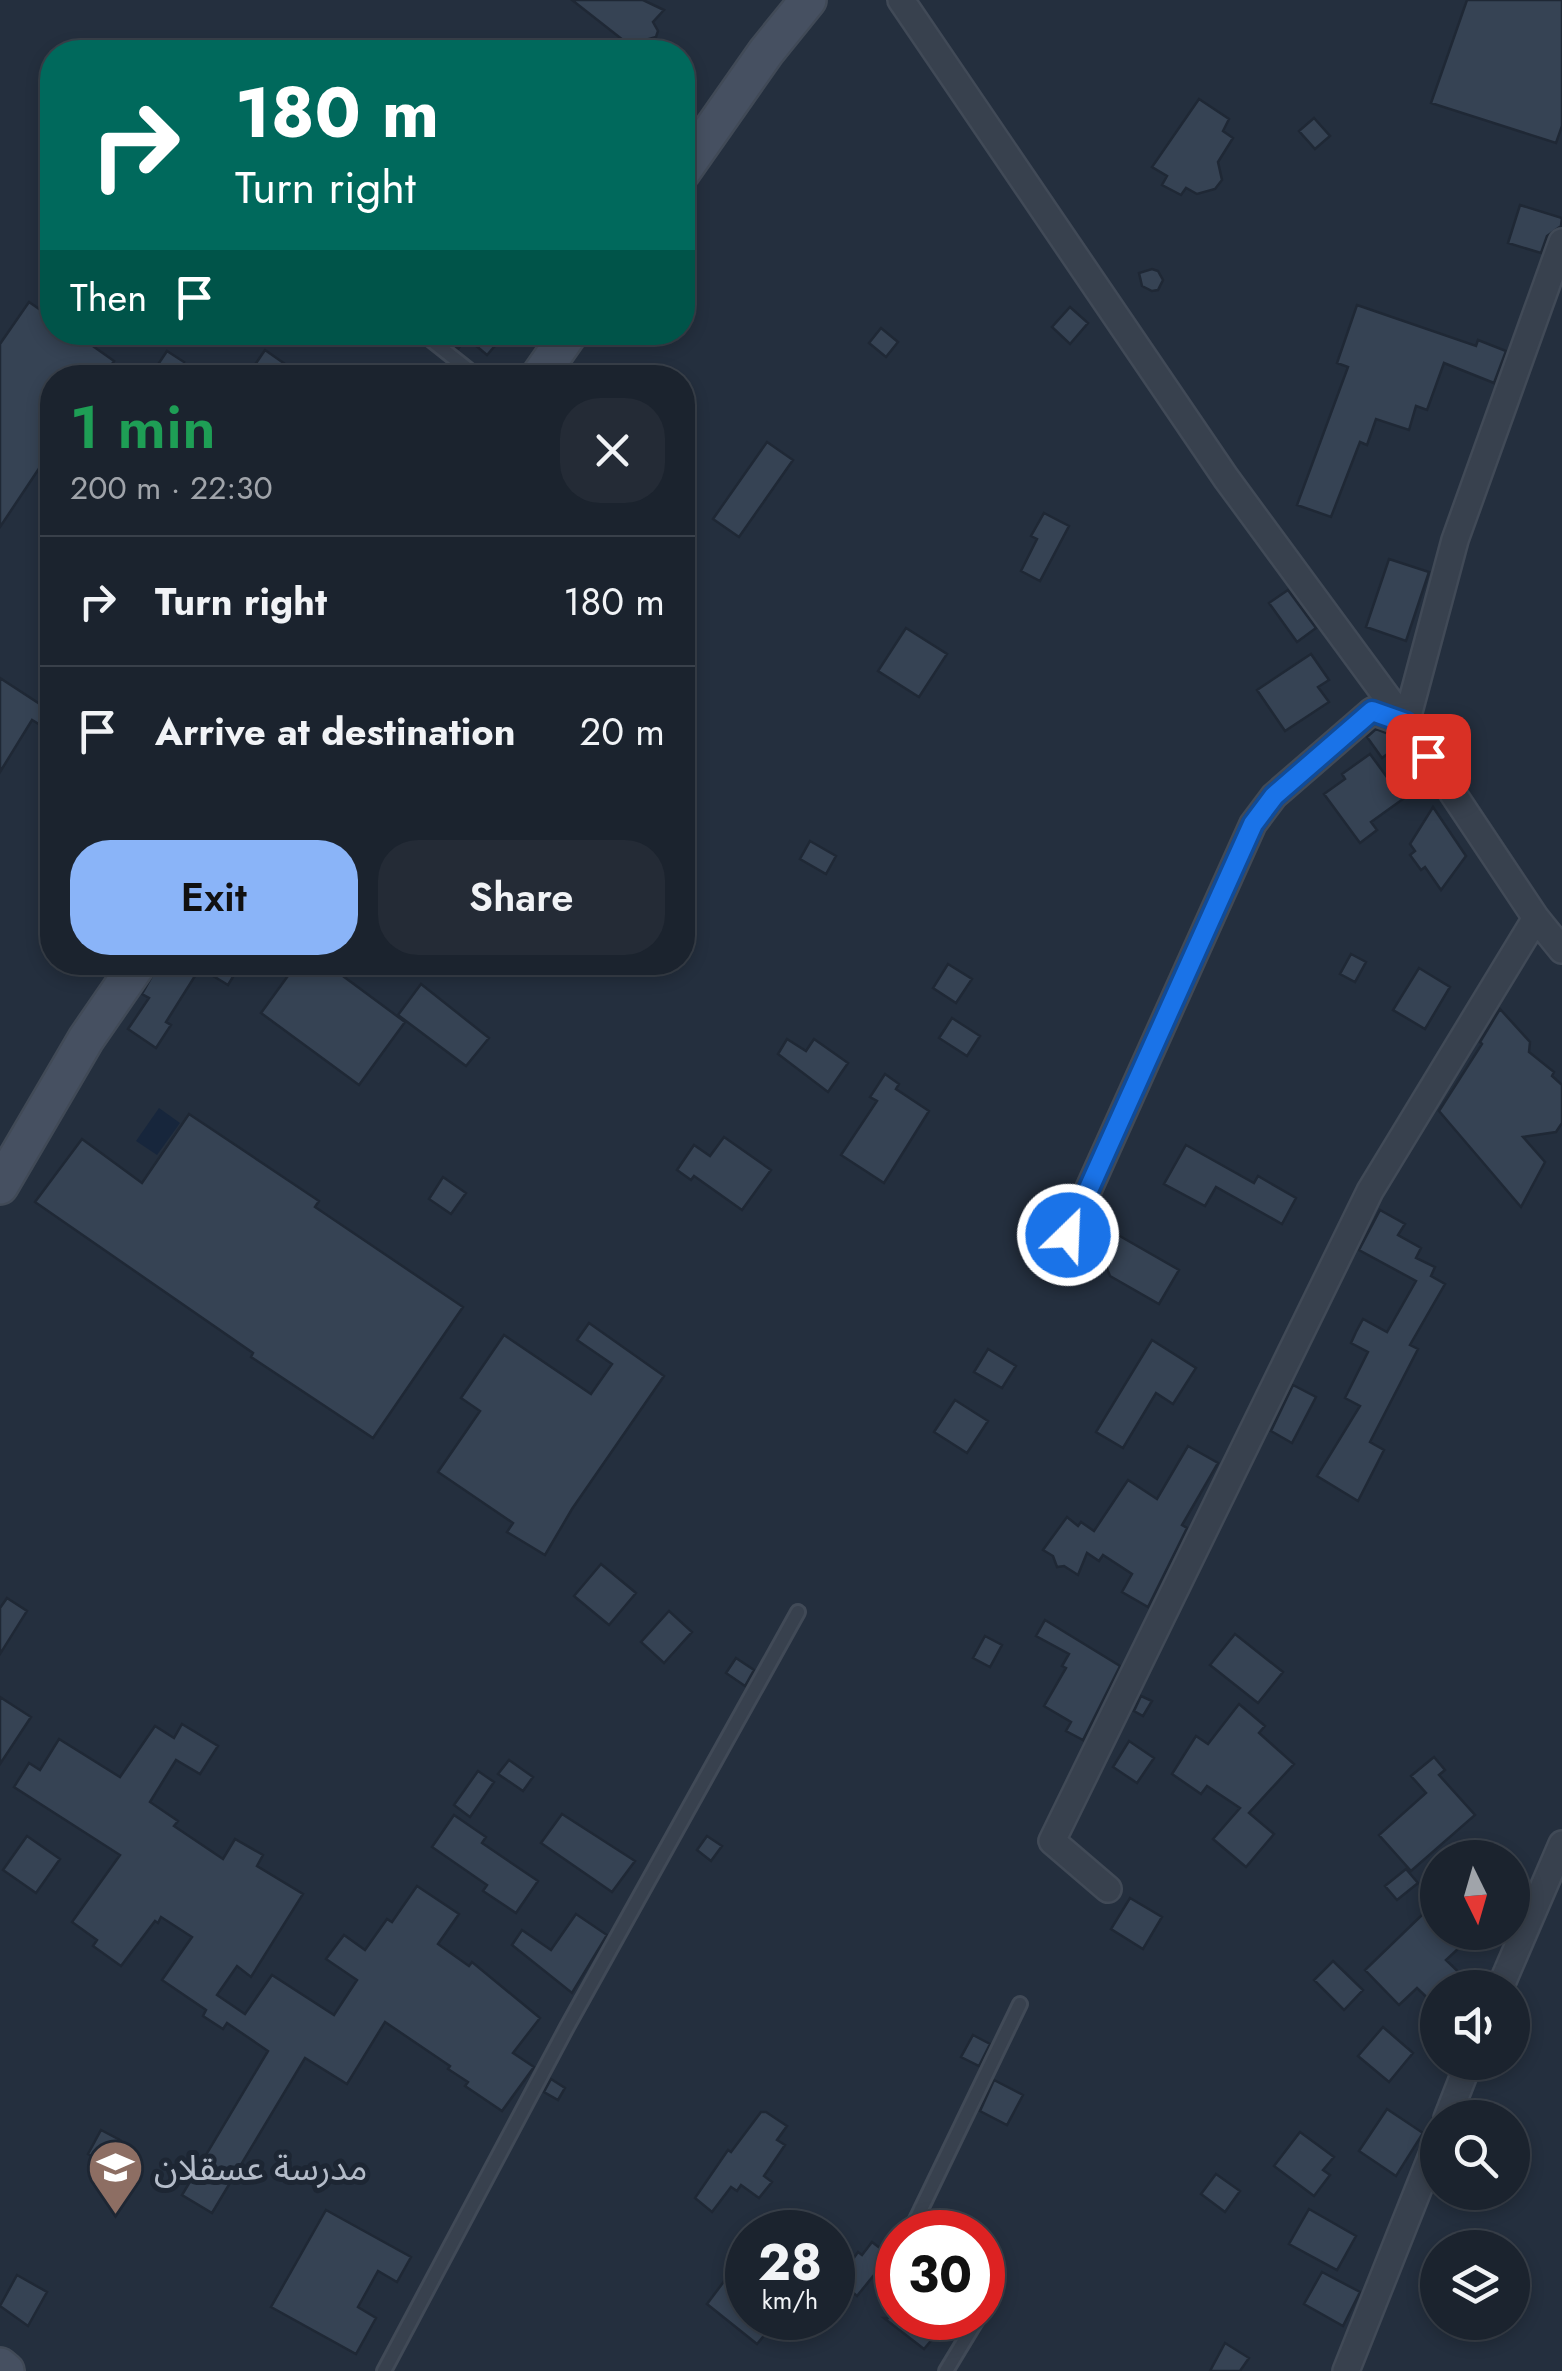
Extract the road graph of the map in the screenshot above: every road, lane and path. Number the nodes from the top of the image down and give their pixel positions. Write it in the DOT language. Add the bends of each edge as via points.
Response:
graph roads {
  1 [pos="808,0"];
  2 [pos="901,0"];
  3 [pos="695,153"];
  4 [pos="1562,242"];
  5 [pos="437,345"];
  6 [pos="463,365"];
  7 [pos="1406,723"];
  8 [pos="1536,918"];
  9 [pos="1562,950"];
  10 [pos="129,975"];
  11 [pos="0,1186"];
  12 [pos="1068,1235"];
  13 [pos="798,1612"];
  14 [pos="1562,1844"];
  15 [pos="1108,1889"];
  16 [pos="1508,1970"];
  17 [pos="1020,2004"];
  18 [pos="1420,2187"];
  19 [pos="921,2210"];
  20 [pos="965,2340"];
  21 [pos="0,2366"];
  22 [pos="1350,2369"];
  23 [pos="6,2371"];
  24 [pos="384,2371"];
  25 [pos="946,2371"];
  1 -- 3 [label="street"];
  2 -- 7 [label="street" via="1226,478"];
  4 -- 7 [label="street" via="1455,540"];
  5 -- 6 [label="lane"];
  7 -- 8 [label="street"];
  7 -- 12 [label="street" via="1372,711 1274,796 1253,824"];
  8 -- 9 [label="street"];
  8 -- 15 [label="street" via="1370,1191 1052,1841"];
  10 -- 11 [label="street"];
  13 -- 24 [label="lane"];
  14 -- 16 [label="street"];
  17 -- 19 [label="lane"];
  18 -- 22 [label="street"];
  20 -- 25 [label="lane"];
  21 -- 23 [label="street"];
}
